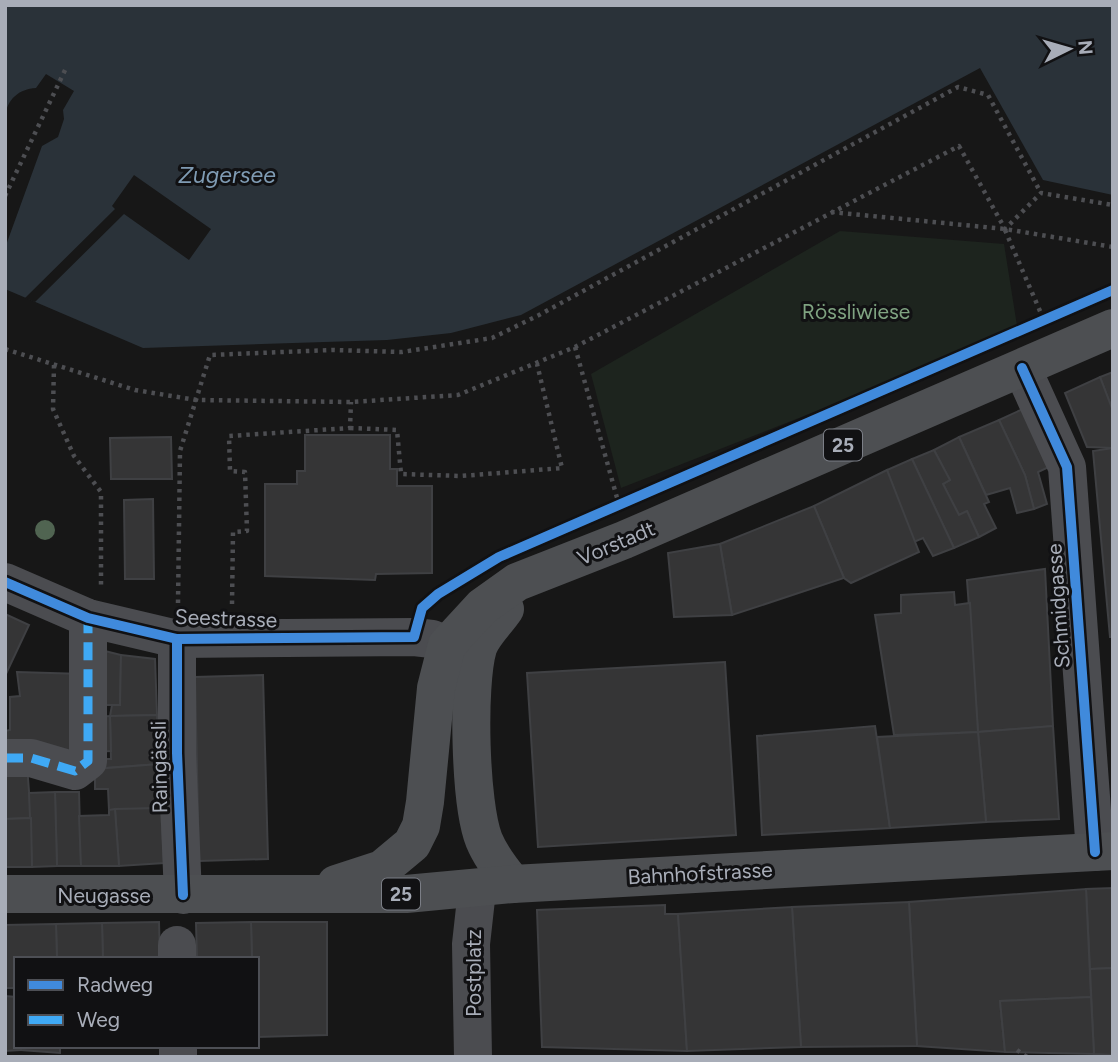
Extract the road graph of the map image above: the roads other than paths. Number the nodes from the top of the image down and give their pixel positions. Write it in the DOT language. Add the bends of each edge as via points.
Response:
graph roads {
  1 [pos="1113,328"];
  2 [pos="1022,368"];
  3 [pos="572,561"];
  4 [pos="5,582"];
  5 [pos="94,620"];
  6 [pos="177,639"];
  7 [pos="447,645"];
  8 [pos="5,758"];
  9 [pos="1104,851"];
  10 [pos="495,887"];
  11 [pos="5,894"];
  12 [pos="183,895"];
  13 [pos="287,895"];
  14 [pos="473,1057"];
  1 -- 2 [label="main road, Vorstadt / 25"];
  2 -- 3 [label="main road, Vorstadt / 25"];
  2 -- 9 [label="street, Schmidgasse" via="1067,467"];
  3 -- 7 [label="main road, Vorstadt / 25" via="517,582 482,607"];
  3 -- 10 [label="main road" via="507,607 478,647 472,727 477,811 483,839 499,868"];
  4 -- 5 [label="street, Seestrasse"];
  5 -- 6 [label="street, Seestrasse"];
  5 -- 8 [label="street" via="88,761 75,771 31,758"];
  6 -- 7 [label="street, Seestrasse" via="414,637"];
  6 -- 12 [label="street, Raingässli"];
  7 -- 13 [label="main road, Vorstadt / 25" via="436,688 421,826 412,844 382,869"];
  9 -- 10 [label="main road, Bahnhofstrasse / 25"];
  10 -- 13 [label="main road, Bahnhofstrasse / 25" via="406,894"];
  10 -- 14 [label="street, Postplatz" via="471,934"];
  11 -- 12 [label="main road, Neugasse / 25"];
  12 -- 13 [label="main road, Neugasse / 25"];
}
